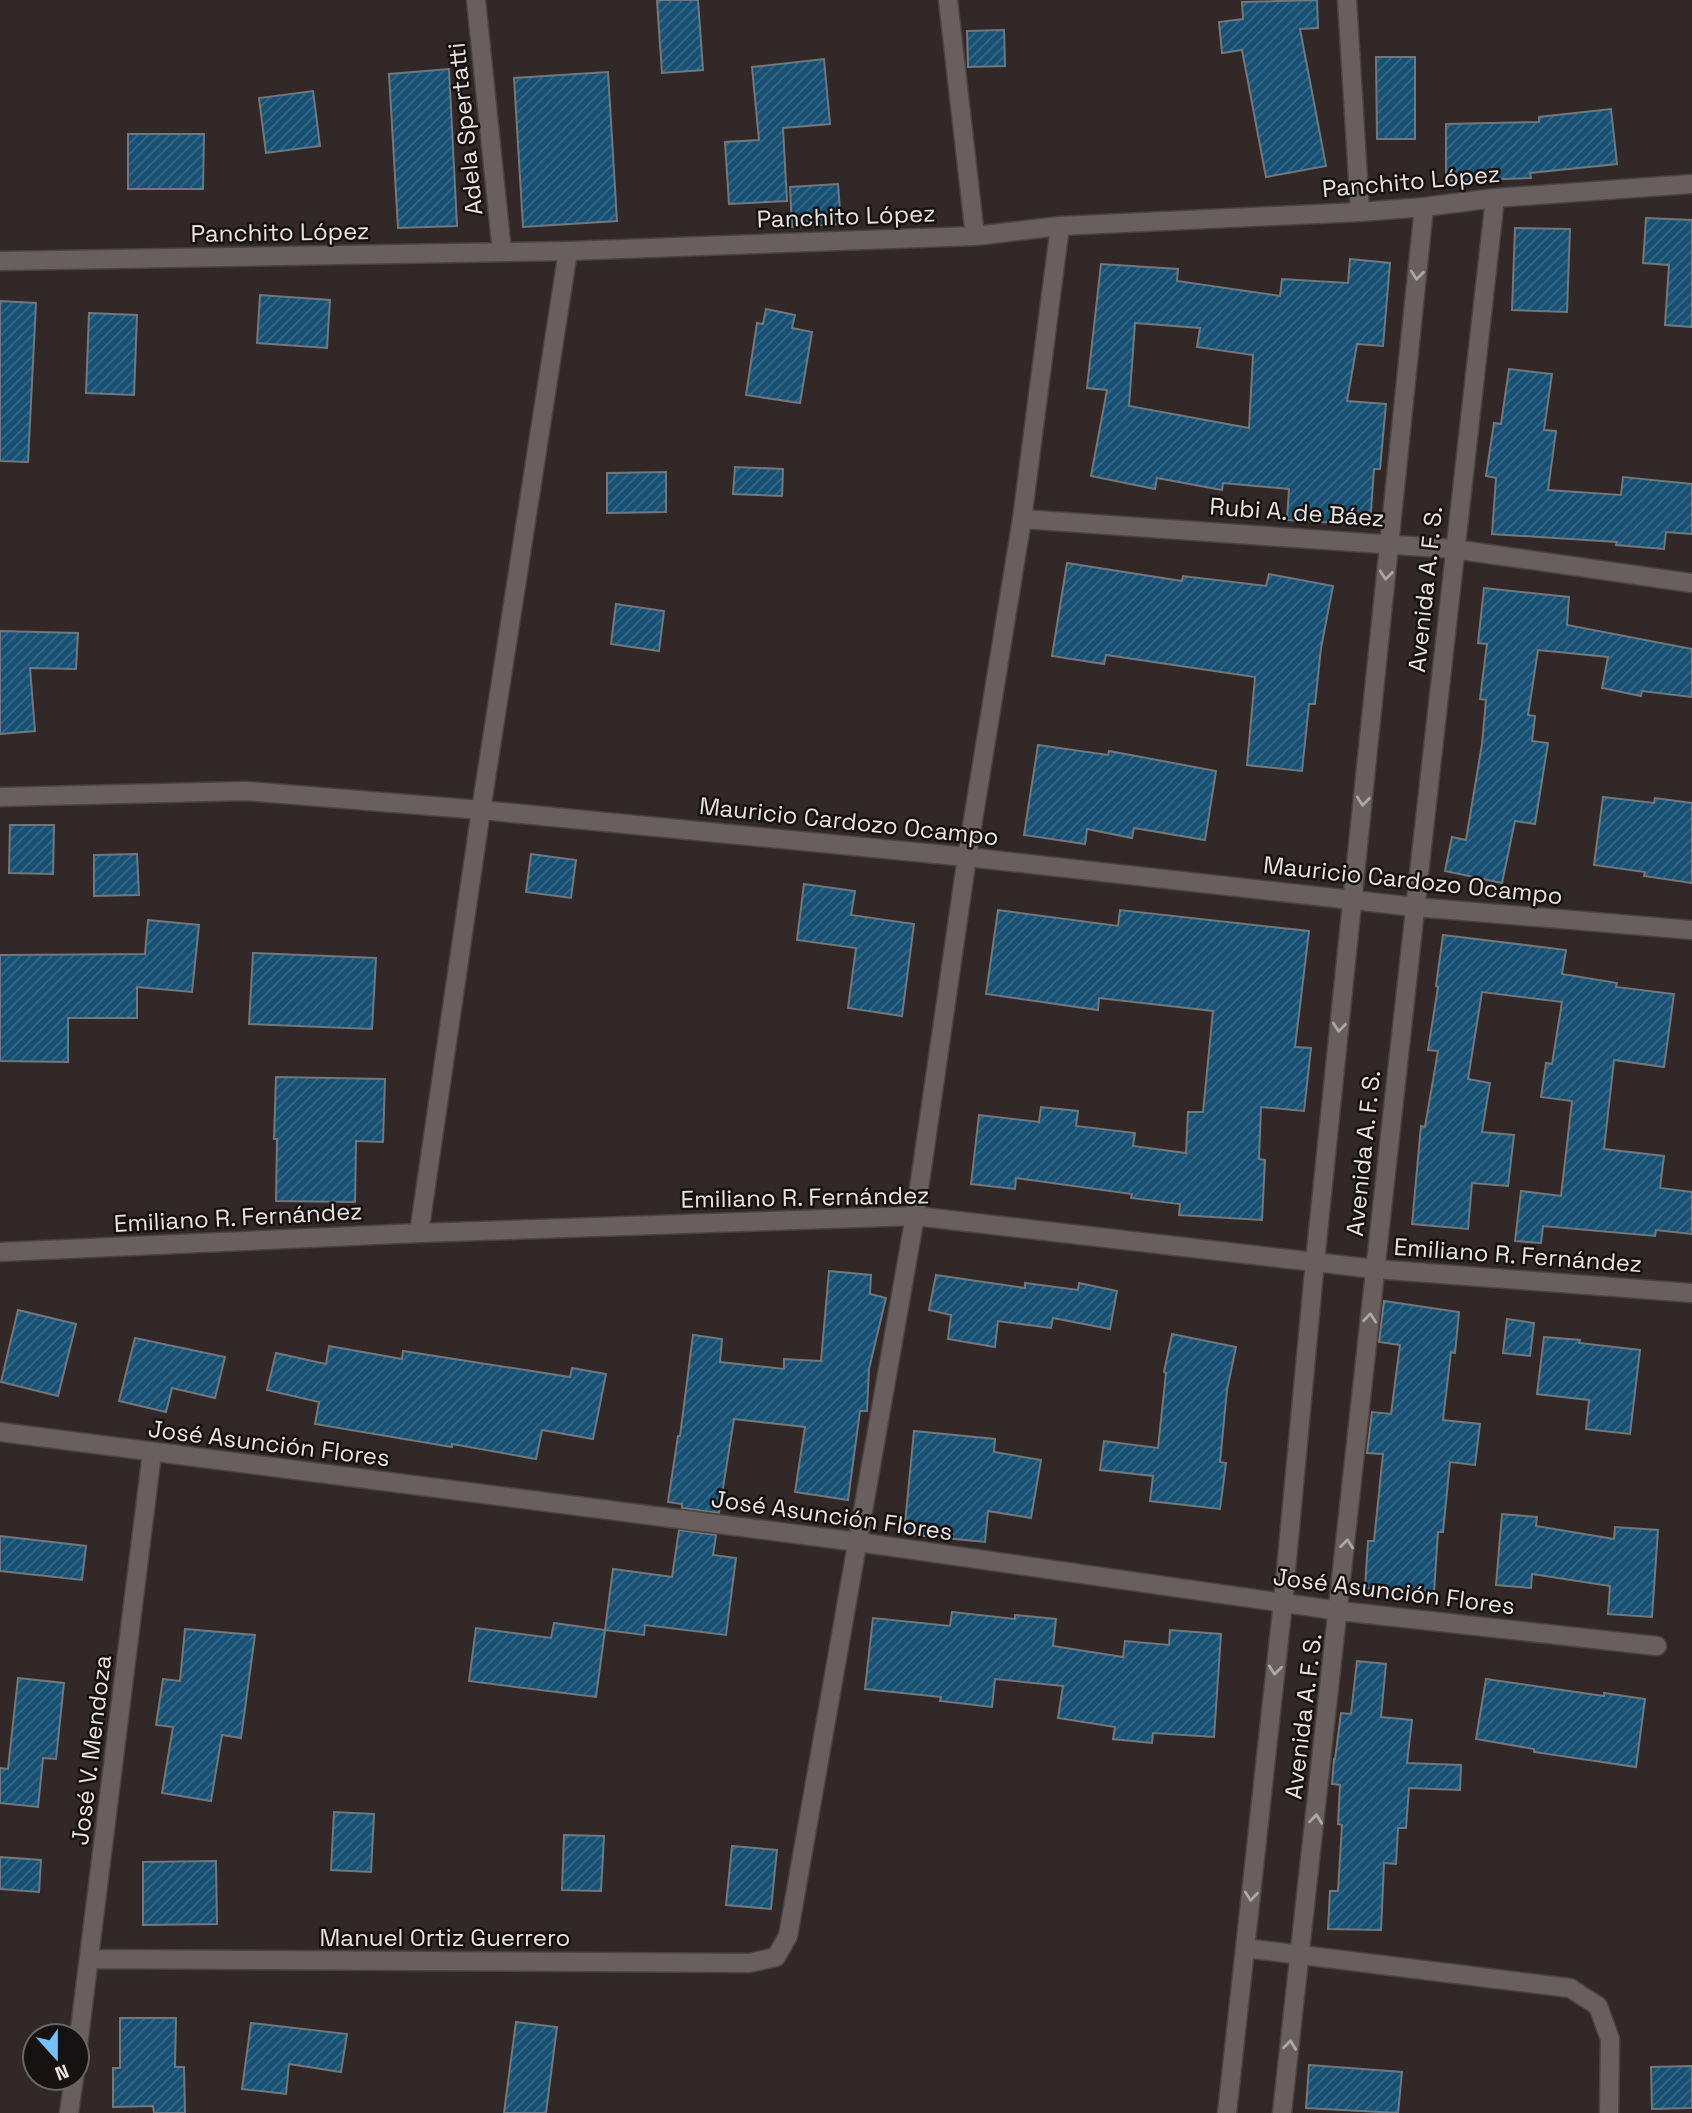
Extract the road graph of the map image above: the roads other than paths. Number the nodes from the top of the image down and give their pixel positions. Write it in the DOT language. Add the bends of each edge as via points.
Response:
graph roads {
  1 [pos="476,0"];
  2 [pos="948,0"];
  3 [pos="1347,0"];
  4 [pos="1692,184"];
  5 [pos="1495,198"];
  6 [pos="1424,207"];
  7 [pos="1360,212"];
  8 [pos="1060,226"];
  9 [pos="975,236"];
  10 [pos="568,251"];
  11 [pos="502,252"];
  12 [pos="0,261"];
  13 [pos="1022,519"];
  14 [pos="1390,543"];
  15 [pos="1454,549"];
  16 [pos="1692,583"];
  17 [pos="0,797"];
  18 [pos="481,810"];
  19 [pos="967,857"];
  20 [pos="1352,901"];
  21 [pos="1415,907"];
  22 [pos="1692,930"];
  23 [pos="915,1216"];
  24 [pos="419,1233"];
  25 [pos="0,1252"];
  26 [pos="1315,1261"];
  27 [pos="1375,1269"];
  28 [pos="1692,1293"];
  29 [pos="0,1432"];
  30 [pos="152,1453"];
  31 [pos="858,1542"];
  32 [pos="1283,1602"];
  33 [pos="1340,1611"];
  34 [pos="1657,1646"];
  35 [pos="1245,1948"];
  36 [pos="1300,1955"];
  37 [pos="90,1959"];
  38 [pos="81,2022"];
  39 [pos="72,2092"];
  40 [pos="69,2113"];
  41 [pos="1227,2113"];
  42 [pos="1282,2113"];
  43 [pos="1609,2113"];
  1 -- 11 [label="street, Adela Spertatti"];
  2 -- 9 [label="street"];
  3 -- 7 [label="street"];
  4 -- 5 [label="street, Panchito López"];
  5 -- 6 [label="street, Panchito López"];
  5 -- 15 [label="street, Avenida A. F. S."];
  6 -- 7 [label="street, Panchito López"];
  6 -- 14 [label="street, Avenida A. F. S., one-way"];
  7 -- 8 [label="street, Panchito López"];
  8 -- 9 [label="street, Panchito López"];
  8 -- 13 [label="street"];
  9 -- 10 [label="street, Panchito López"];
  10 -- 11 [label="street, Panchito López"];
  10 -- 18 [label="street"];
  11 -- 12 [label="street, Panchito López"];
  13 -- 14 [label="street, Rubi A. de Báez"];
  13 -- 19 [label="street"];
  14 -- 15 [label="street, Rubi A. de Báez"];
  14 -- 20 [label="street, Avenida A. F. S., one-way"];
  15 -- 16 [label="street, Rubi A. de Báez"];
  15 -- 21 [label="street, Avenida A. F. S."];
  17 -- 18 [label="street, Mauricio Cardozo Ocampo" via="246,791"];
  18 -- 19 [label="street, Mauricio Cardozo Ocampo"];
  18 -- 24 [label="street"];
  19 -- 20 [label="street, Mauricio Cardozo Ocampo"];
  19 -- 23 [label="street"];
  20 -- 21 [label="street, Mauricio Cardozo Ocampo"];
  20 -- 26 [label="street, Avenida A. F. S., one-way"];
  21 -- 22 [label="street, Mauricio Cardozo Ocampo"];
  21 -- 27 [label="street, Avenida A. F. S."];
  23 -- 24 [label="street, Emiliano R. Fernández"];
  23 -- 26 [label="street, Emiliano R. Fernández"];
  23 -- 31 [label="street"];
  24 -- 25 [label="street, Emiliano R. Fernández"];
  26 -- 27 [label="street, Emiliano R. Fernández"];
  26 -- 32 [label="street, Avenida A. F. S."];
  27 -- 28 [label="street, Emiliano R. Fernández"];
  33 -- 27 [label="street, Avenida A. F. S., one-way"];
  29 -- 30 [label="street, José Asunción Flores"];
  30 -- 31 [label="street, José Asunción Flores"];
  30 -- 37 [label="street, José V. Mendoza"];
  31 -- 32 [label="street, José Asunción Flores"];
  31 -- 37 [label="street, Manuel Ortiz Guerrero" via="788,1936 776,1957 749,1963"];
  32 -- 33 [label="street, José Asunción Flores"];
  32 -- 35 [label="street, Avenida A. F. S., one-way"];
  33 -- 34 [label="street, José Asunción Flores"];
  36 -- 33 [label="street, Avenida A. F. S., one-way"];
  35 -- 36 [label="street"];
  35 -- 41 [label="street, Avenida A. F. S."];
  42 -- 36 [label="street, Avenida A. F. S., one-way"];
  36 -- 43 [label="street" via="1570,1988 1598,2006 1610,2039"];
  37 -- 38 [label="street, José V. Mendoza"];
  39 -- 40 [label="street"];
}
